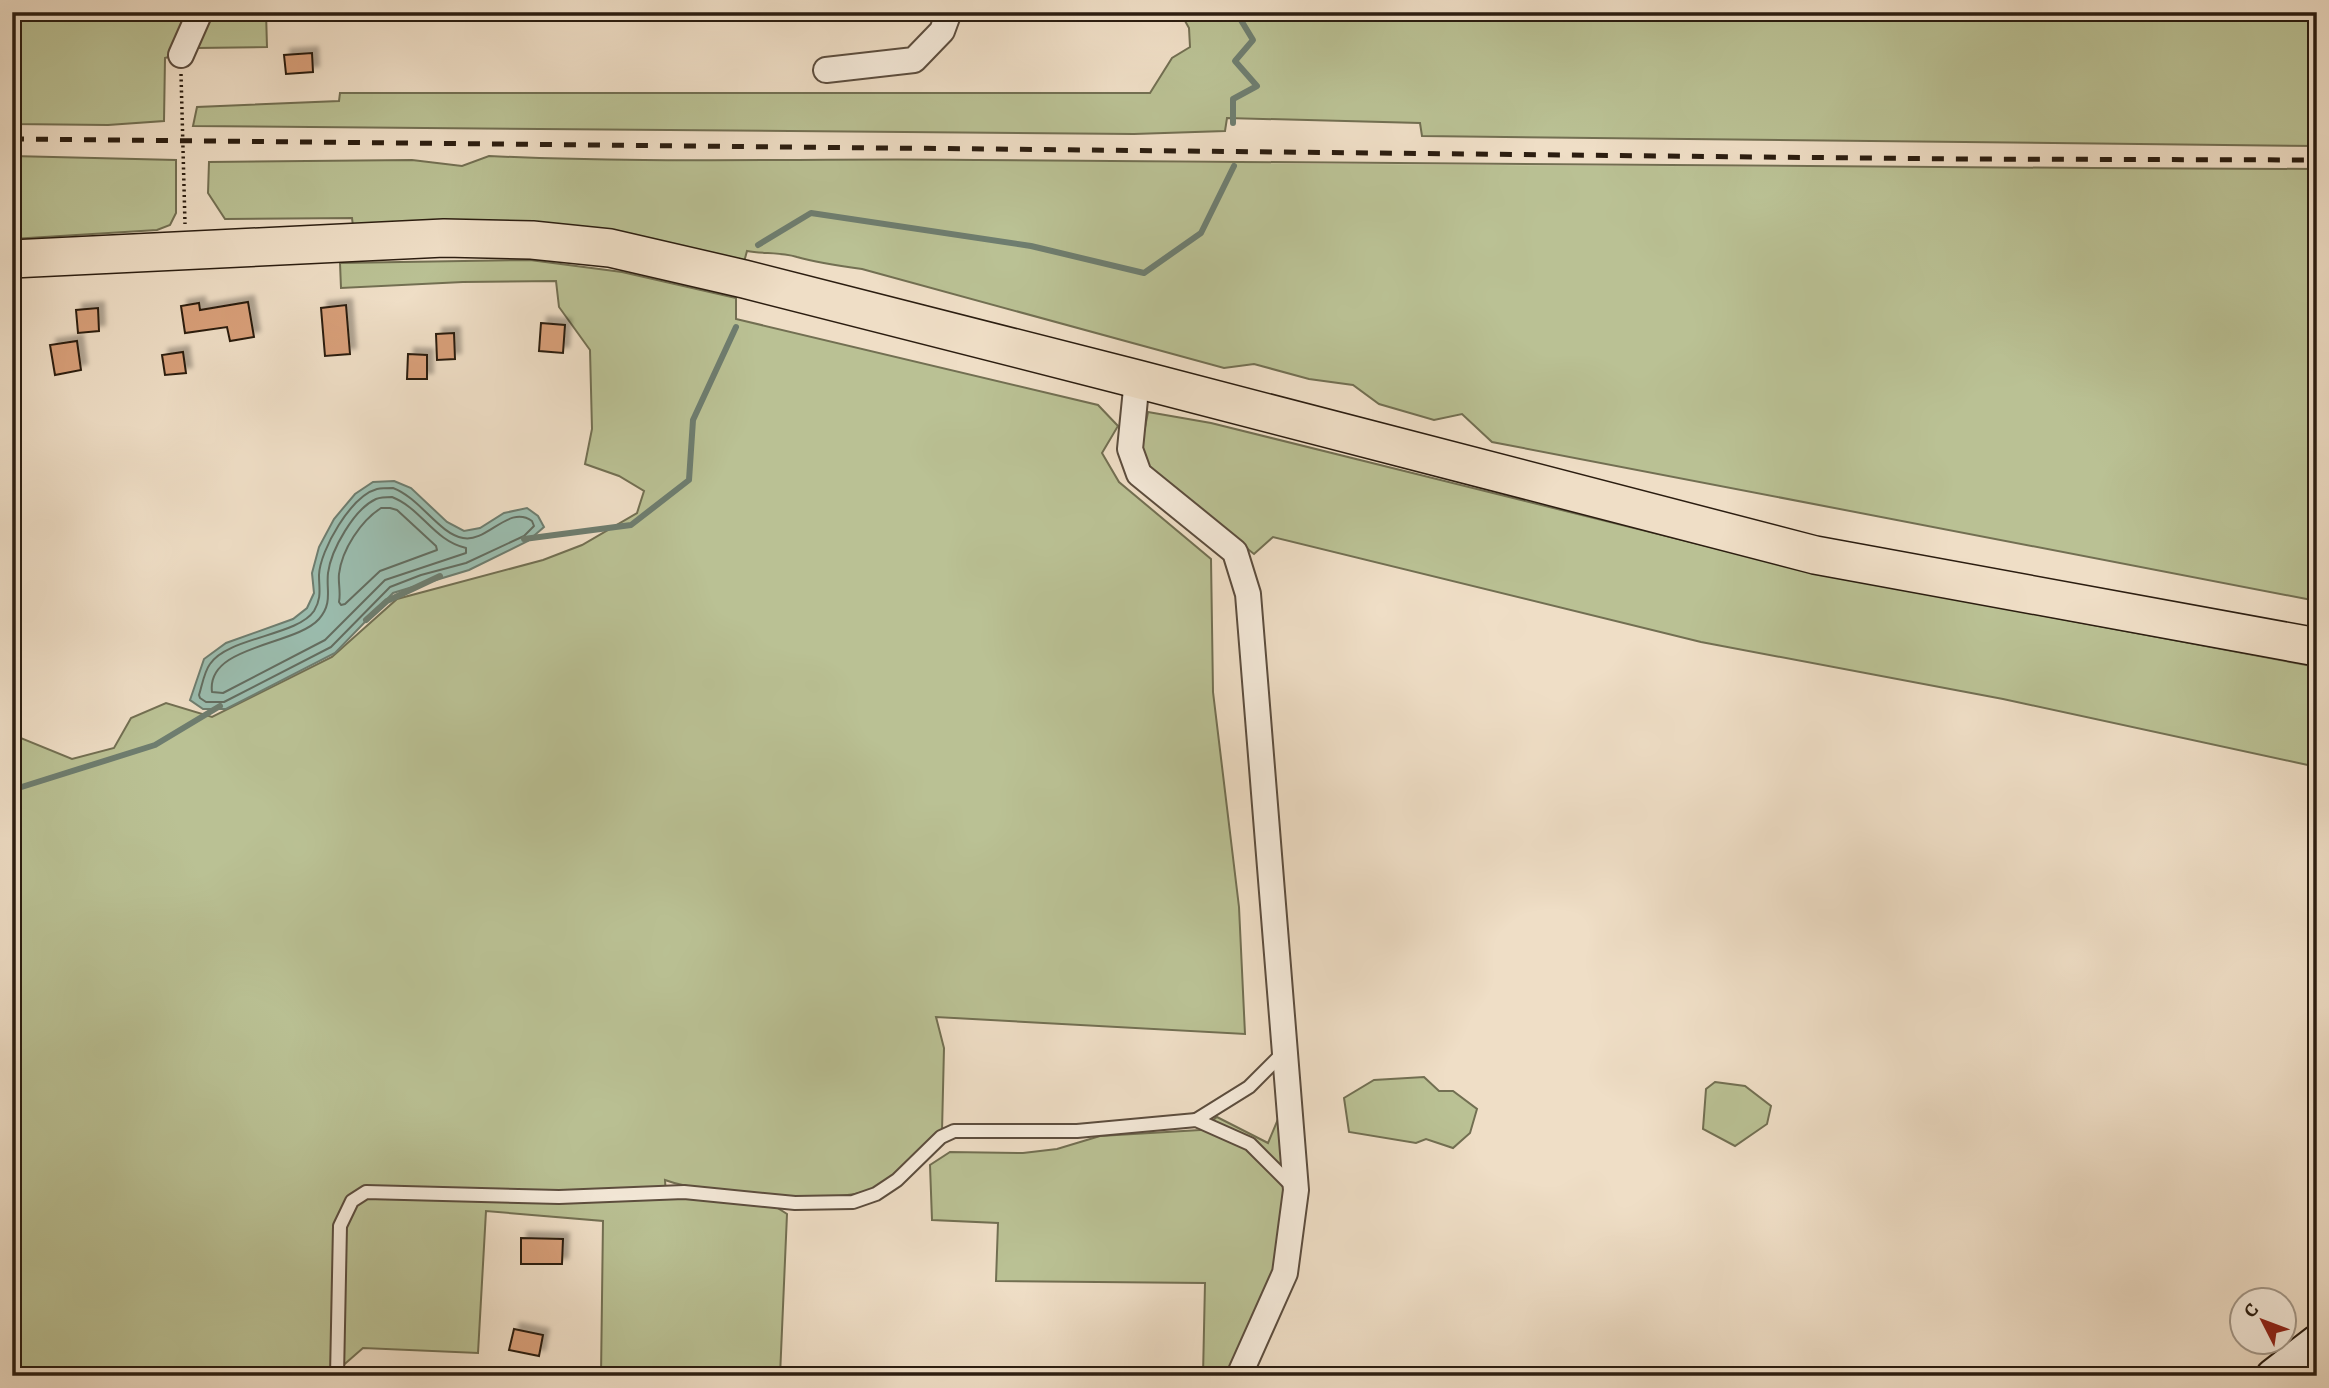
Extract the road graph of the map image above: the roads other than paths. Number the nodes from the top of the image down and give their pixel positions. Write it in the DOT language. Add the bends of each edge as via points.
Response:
graph roads {
  1 [pos="201,12"];
  2 [pos="949,12"];
  3 [pos="181,55"];
  4 [pos="827,70"];
  5 [pos="12,259"];
  6 [pos="1137,379"];
  7 [pos="2317,647"];
  8 [pos="1286,1049"];
  9 [pos="1196,1120"];
  10 [pos="1296,1189"];
  11 [pos="2317,1342"];
  12 [pos="337,1376"];
  13 [pos="1239,1376"];
  14 [pos="2273,1376"];
  1 -- 3 [label="street"];
  2 -- 4 [label="street" via="942,31 914,60"];
  5 -- 6 [label="main road" via="444,238 610,248"];
  6 -- 7 [label="main road" via="1815,555"];
  6 -- 8 [label="street" via="1130,449 1139,474 1235,552 1248,594"];
  8 -- 9 [label="lane" via="1249,1087"];
  8 -- 10 [label="street"];
  9 -- 10 [label="lane" via="1250,1144"];
  9 -- 12 [label="lane" via="1077,1131 954,1131 941,1137 897,1180 853,1202 795,1203 684,1192 559,1197 366,1192 352,1201 340,1226"];
  10 -- 13 [label="street" via="1284,1273"];
  11 -- 14 [label="street"];
}
